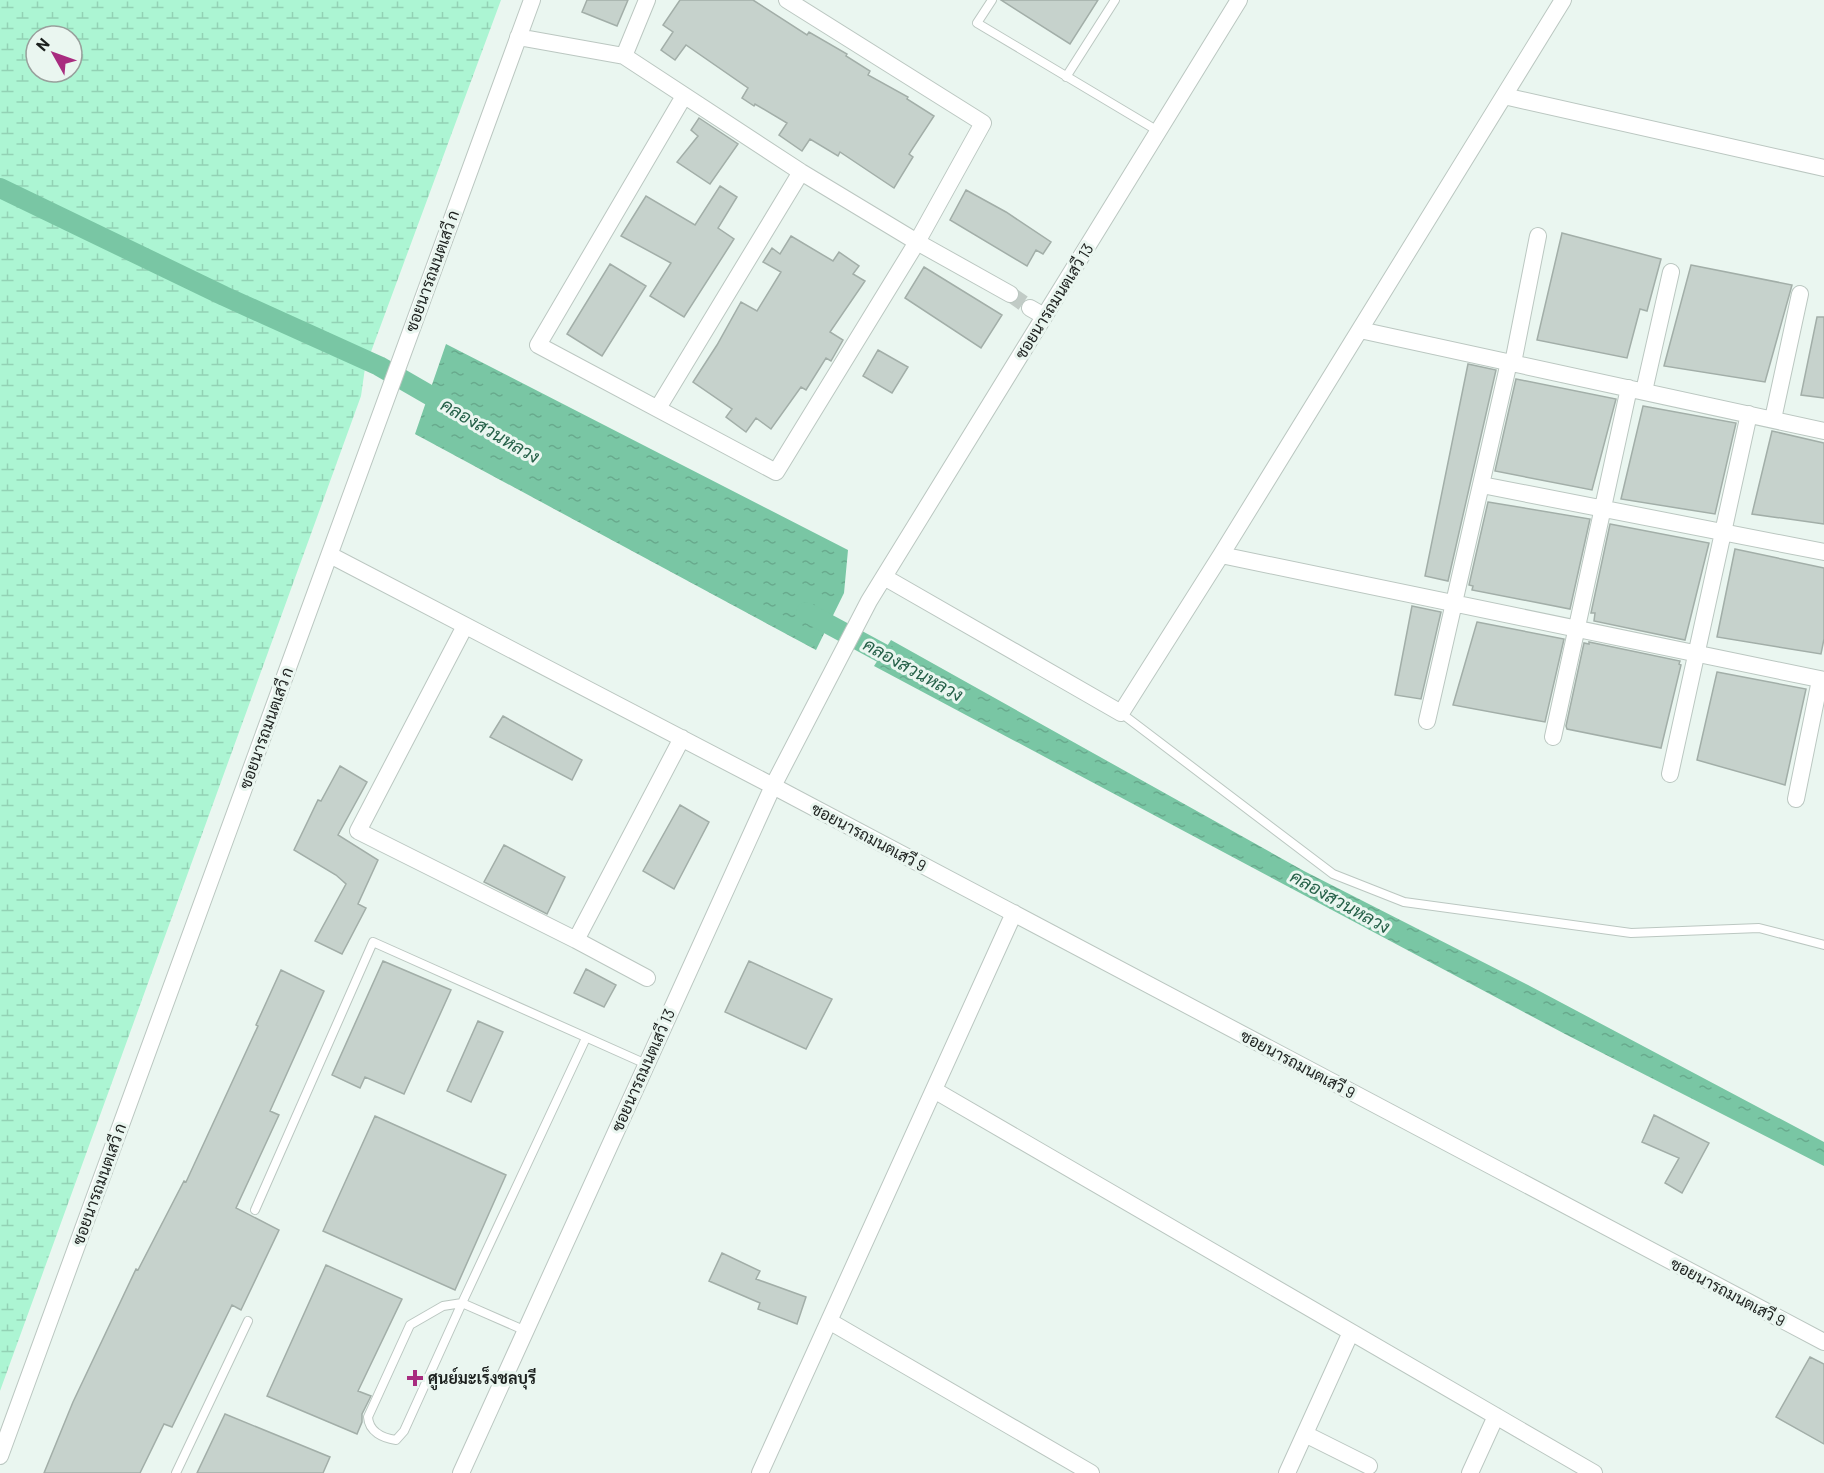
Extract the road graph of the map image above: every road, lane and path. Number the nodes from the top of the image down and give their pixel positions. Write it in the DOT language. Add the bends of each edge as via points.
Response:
graph roads {
  1 [pos="532,0"];
  2 [pos="646,0"];
  3 [pos="787,0"];
  4 [pos="992,0"];
  5 [pos="1115,0"];
  6 [pos="1239,0"];
  7 [pos="1563,0"];
  8 [pos="518,37"];
  9 [pos="624,56"];
  10 [pos="1066,77"];
  11 [pos="684,96"];
  12 [pos="1504,96"];
  13 [pos="1158,130"];
  14 [pos="1824,168"];
  15 [pos="801,172"];
  16 [pos="1538,237"];
  17 [pos="917,242"];
  18 [pos="1671,272"];
  19 [pos="1010,294"];
  20 [pos="1800,294"];
  21 [pos="1360,330"];
  22 [pos="1511,362"];
  23 [pos="1637,390"];
  24 [pos="658,408"];
  25 [pos="1749,414"];
  26 [pos="1773,419"];
  27 [pos="1824,430"];
  28 [pos="1482,485"];
  29 [pos="1602,508"];
  30 [pos="1723,532"];
  31 [pos="1824,552"];
  32 [pos="330,555"];
  33 [pos="1221,555"];
  34 [pos="884,577"];
  35 [pos="1455,604"];
  36 [pos="465,626"];
  37 [pos="1576,629"];
  38 [pos="1697,654"];
  39 [pos="1822,680"];
  40 [pos="1120,713"];
  41 [pos="1427,721"];
  42 [pos="1553,737"];
  43 [pos="682,738"];
  44 [pos="1670,774"];
  45 [pos="773,786"];
  46 [pos="1796,799"];
  47 [pos="1014,914"];
  48 [pos="576,940"];
  49 [pos="1824,945"];
  50 [pos="647,978"];
  51 [pos="586,1038"];
  52 [pos="646,1064"];
  53 [pos="934,1090"];
  54 [pos="255,1210"];
  55 [pos="462,1303"];
  56 [pos="248,1321"];
  57 [pos="829,1321"];
  58 [pos="526,1331"];
  59 [pos="1351,1332"];
  60 [pos="1824,1342"];
  61 [pos="1496,1416"];
  62 [pos="1305,1434"];
  63 [pos="0,1456"];
  64 [pos="1369,1466"];
  65 [pos="176,1473"];
  66 [pos="461,1473"];
  67 [pos="760,1473"];
  68 [pos="1091,1473"];
  69 [pos="1287,1473"];
  70 [pos="1470,1473"];
  71 [pos="1594,1473"];
  1 -- 8 [label="street, ซอยนารถมนตเสวี ก"];
  2 -- 9 [label="street"];
  3 -- 17 [label="street" via="982,123"];
  4 -- 10 [label="lane" via="977,22"];
  5 -- 10 [label="lane"];
  6 -- 13 [label="street, ซอยนารถมนตเสวี 13"];
  7 -- 12 [label="street"];
  8 -- 9 [label="street"];
  8 -- 32 [label="street, ซอยนารถมนตเสวี ก"];
  9 -- 11 [label="street"];
  10 -- 13 [label="lane"];
  11 -- 15 [label="street"];
  11 -- 24 [label="street" via="538,345"];
  12 -- 14 [label="street"];
  12 -- 21 [label="street"];
  13 -- 34 [label="street, ซอยนารถมนตเสวี 13" via="1037,312"];
  15 -- 17 [label="street"];
  15 -- 24 [label="street"];
  16 -- 22 [label="street"];
  17 -- 19 [label="street"];
  17 -- 24 [label="street" via="776,472"];
  18 -- 23 [label="street"];
  20 -- 26 [label="street"];
  21 -- 22 [label="street"];
  21 -- 33 [label="street"];
  22 -- 23 [label="street"];
  22 -- 28 [label="street"];
  23 -- 25 [label="street"];
  23 -- 29 [label="street"];
  25 -- 26 [label="street"];
  25 -- 30 [label="street"];
  26 -- 27 [label="street"];
  28 -- 29 [label="street"];
  28 -- 35 [label="street"];
  29 -- 30 [label="street"];
  29 -- 37 [label="street"];
  30 -- 31 [label="street"];
  30 -- 38 [label="street"];
  32 -- 36 [label="street, ซอยนารถมนตเสวี 9"];
  32 -- 63 [label="street, ซอยนารถมนตเสวี ก"];
  33 -- 35 [label="street"];
  33 -- 40 [label="street"];
  34 -- 40 [label="street"];
  34 -- 45 [label="street, ซอยนารถมนตเสวี 13"];
  35 -- 37 [label="street"];
  35 -- 41 [label="street"];
  36 -- 43 [label="street, ซอยนารถมนตเสวี 9"];
  36 -- 48 [label="street" via="358,831"];
  37 -- 38 [label="street"];
  37 -- 42 [label="street"];
  38 -- 39 [label="street"];
  38 -- 44 [label="street"];
  39 -- 46 [label="street"];
  40 -- 49 [label="lane" via="1333,874 1404,902 1631,933 1759,928"];
  43 -- 45 [label="street, ซอยนารถมนตเสวี 9"];
  43 -- 48 [label="street"];
  45 -- 47 [label="street, ซอยนารถมนตเสวี 9"];
  45 -- 52 [label="street, ซอยนารถมนตเสวี 13"];
  47 -- 53 [label="street"];
  47 -- 60 [label="street, ซอยนารถมนตเสวี 9"];
  48 -- 50 [label="street"];
  51 -- 52 [label="lane"];
  51 -- 54 [label="lane" via="373,942"];
  51 -- 55 [label="lane"];
  52 -- 58 [label="street, ซอยนารถมนตเสวี 13"];
  53 -- 57 [label="street"];
  53 -- 59 [label="street"];
  55 -- 55 [label="lane" via="404,1431 396,1440 374,1432 368,1417 410,1325 443,1306"];
  55 -- 58 [label="lane"];
  56 -- 65 [label="lane"];
  57 -- 67 [label="street"];
  57 -- 68 [label="street"];
  58 -- 66 [label="street, ซอยนารถมนตเสวี 13"];
  59 -- 61 [label="street"];
  59 -- 62 [label="street"];
  61 -- 70 [label="street"];
  61 -- 71 [label="street"];
  62 -- 64 [label="street"];
  62 -- 69 [label="street"];
}
